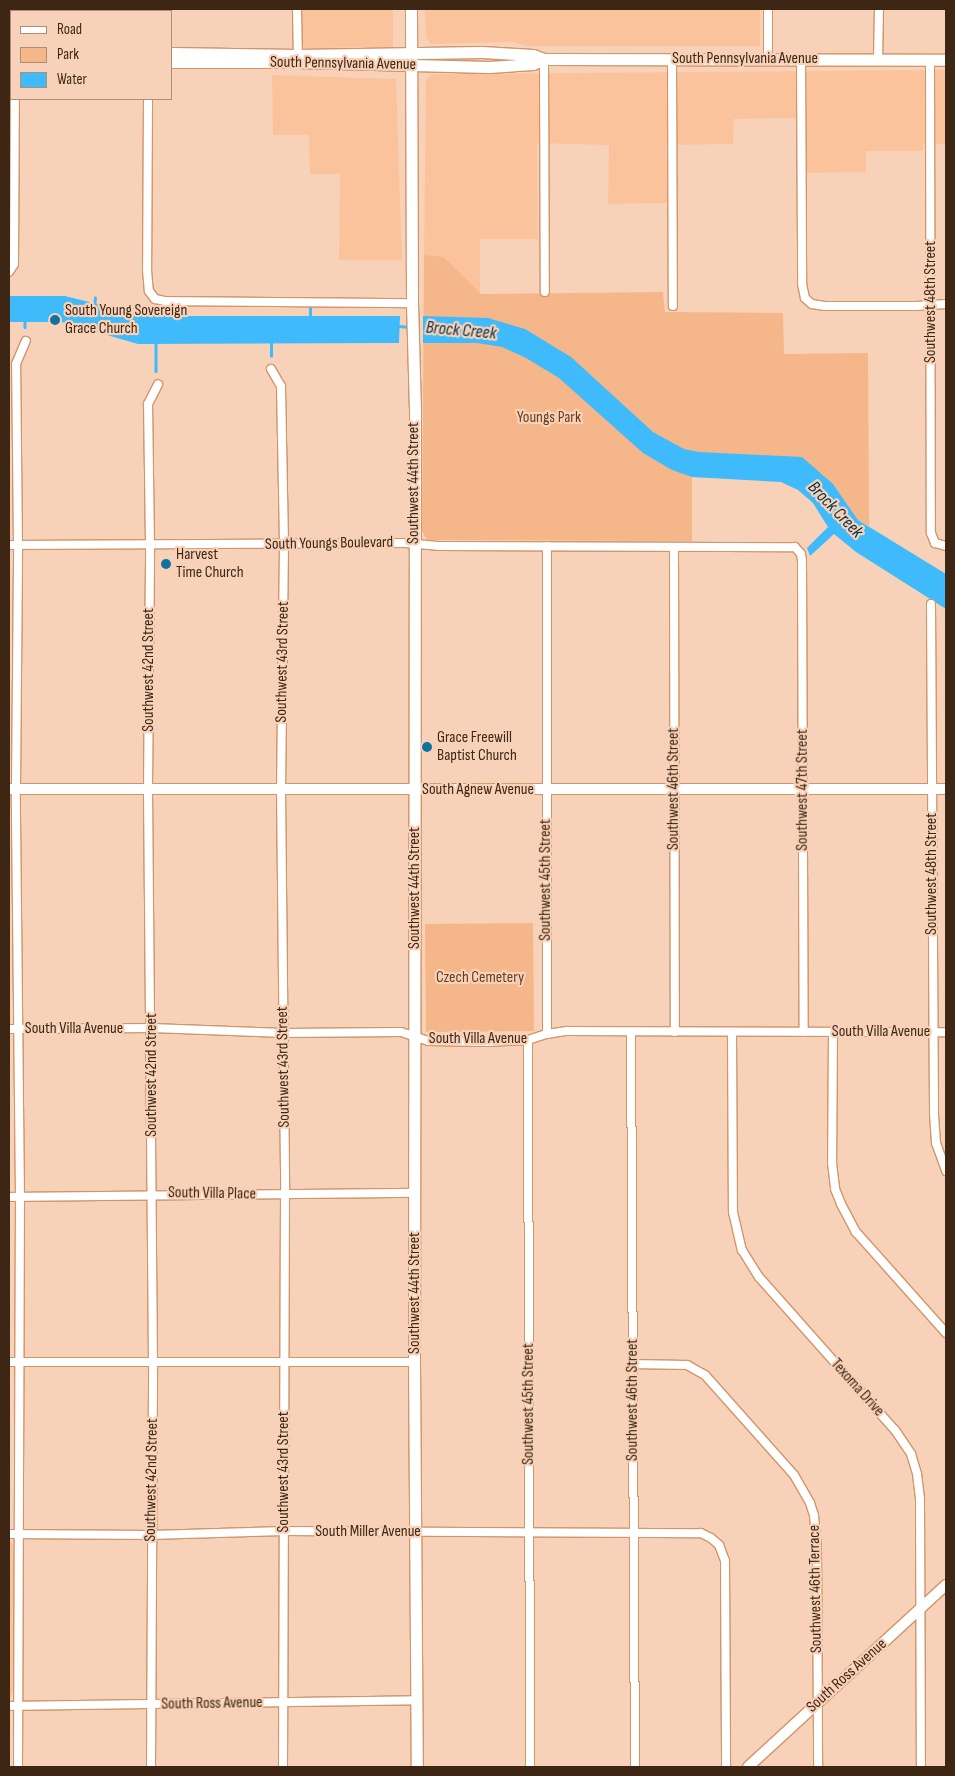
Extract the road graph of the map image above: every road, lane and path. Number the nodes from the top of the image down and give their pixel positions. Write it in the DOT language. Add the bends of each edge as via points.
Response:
graph roads {
  1 [pos="297,9"];
  2 [pos="411,9"];
  3 [pos="768,9"];
  4 [pos="879,9"];
  5 [pos="172,53"];
  6 [pos="411,53"];
  7 [pos="298,59"];
  8 [pos="544,59"];
  9 [pos="672,59"];
  10 [pos="801,59"];
  11 [pos="768,60"];
  12 [pos="878,60"];
  13 [pos="930,60"];
  14 [pos="946,60"];
  15 [pos="172,62"];
  16 [pos="412,66"];
  17 [pos="15,100"];
  18 [pos="148,100"];
  19 [pos="9,272"];
  20 [pos="545,292"];
  21 [pos="412,303"];
  22 [pos="946,304"];
  23 [pos="931,305"];
  24 [pos="673,306"];
  25 [pos="26,341"];
  26 [pos="271,369"];
  27 [pos="158,384"];
  28 [pos="414,543"];
  29 [pos="284,544"];
  30 [pos="9,545"];
  31 [pos="18,545"];
  32 [pos="150,545"];
  33 [pos="547,546"];
  34 [pos="674,546"];
  35 [pos="946,546"];
  36 [pos="799,550"];
  37 [pos="931,604"];
  38 [pos="803,788"];
  39 [pos="12,789"];
  40 [pos="148,789"];
  41 [pos="281,789"];
  42 [pos="932,789"];
  43 [pos="946,789"];
  44 [pos="415,790"];
  45 [pos="546,790"];
  46 [pos="674,790"];
  47 [pos="152,1028"];
  48 [pos="9,1029"];
  49 [pos="18,1029"];
  50 [pos="631,1032"];
  51 [pos="675,1032"];
  52 [pos="732,1032"];
  53 [pos="804,1032"];
  54 [pos="833,1032"];
  55 [pos="933,1032"];
  56 [pos="946,1032"];
  57 [pos="284,1033"];
  58 [pos="547,1034"];
  59 [pos="415,1037"];
  60 [pos="528,1040"];
  61 [pos="946,1171"];
  62 [pos="416,1193"];
  63 [pos="152,1194"];
  64 [pos="285,1195"];
  65 [pos="9,1197"];
  66 [pos="20,1197"];
  67 [pos="946,1333"];
  68 [pos="284,1361"];
  69 [pos="9,1362"];
  70 [pos="20,1362"];
  71 [pos="153,1362"];
  72 [pos="414,1362"];
  73 [pos="632,1364"];
  74 [pos="284,1531"];
  75 [pos="416,1532"];
  76 [pos="529,1533"];
  77 [pos="633,1533"];
  78 [pos="9,1534"];
  79 [pos="18,1534"];
  80 [pos="151,1535"];
  81 [pos="946,1585"];
  82 [pos="921,1608"];
  83 [pos="416,1700"];
  84 [pos="818,1702"];
  85 [pos="283,1703"];
  86 [pos="151,1704"];
  87 [pos="9,1706"];
  88 [pos="18,1706"];
  89 [pos="18,1767"];
  90 [pos="151,1767"];
  91 [pos="283,1767"];
  92 [pos="417,1767"];
  93 [pos="530,1767"];
  94 [pos="634,1767"];
  95 [pos="726,1767"];
  96 [pos="748,1767"];
  97 [pos="818,1767"];
  98 [pos="921,1767"];
  1 -- 7 [label="street"];
  2 -- 6 [label="main road, Southwest 44th Street"];
  3 -- 11 [label="street"];
  4 -- 12 [label="street"];
  5 -- 7 [label="main road, South Pennsylvania Avenue"];
  6 -- 7 [label="main road, South Pennsylvania Avenue"];
  6 -- 8 [label="main road, South Pennsylvania Avenue" via="533,55"];
  6 -- 16 [label="main road, Southwest 44th Street"];
  7 -- 15 [label="main road, South Pennsylvania Avenue"];
  7 -- 16 [label="main road, South Pennsylvania Avenue"];
  8 -- 9 [label="main road, South Pennsylvania Avenue"];
  8 -- 16 [label="main road, South Pennsylvania Avenue" via="533,64 489,67"];
  8 -- 20 [label="street"];
  9 -- 11 [label="main road, South Pennsylvania Avenue"];
  9 -- 24 [label="street"];
  10 -- 11 [label="main road, South Pennsylvania Avenue"];
  10 -- 12 [label="main road, South Pennsylvania Avenue"];
  10 -- 23 [label="street" via="802,292 808,302 825,306"];
  12 -- 13 [label="main road, South Pennsylvania Avenue"];
  13 -- 14 [label="main road, South Pennsylvania Avenue"];
  13 -- 23 [label="street, Southwest 48th Street"];
  16 -- 21 [label="main road, Southwest 44th Street"];
  17 -- 19 [label="street" via="14,264"];
  18 -- 21 [label="street" via="147,270 149,291 155,299"];
  21 -- 28 [label="main road, Southwest 44th Street"];
  22 -- 23 [label="street"];
  23 -- 35 [label="street, Southwest 48th Street" via="931,533 935,543"];
  25 -- 31 [label="street" via="16,364"];
  26 -- 29 [label="street, Southwest 43rd Street" via="281,386"];
  27 -- 32 [label="street, Southwest 42nd Street" via="148,404"];
  28 -- 29 [label="street, South Youngs Boulevard"];
  28 -- 33 [label="street, South Youngs Boulevard"];
  28 -- 44 [label="main road, Southwest 44th Street"];
  29 -- 32 [label="street, South Youngs Boulevard"];
  29 -- 41 [label="street, Southwest 43rd Street"];
  30 -- 31 [label="street, South Youngs Boulevard"];
  31 -- 32 [label="street, South Youngs Boulevard"];
  31 -- 39 [label="street"];
  32 -- 40 [label="street, Southwest 42nd Street"];
  33 -- 34 [label="street, South Youngs Boulevard"];
  33 -- 45 [label="street, Southwest 45th Street"];
  34 -- 36 [label="street, South Youngs Boulevard" via="790,546"];
  34 -- 46 [label="street, Southwest 46th Street"];
  36 -- 38 [label="street, Southwest 47th Street" via="802,561"];
  37 -- 42 [label="street, Southwest 48th Street"];
  38 -- 42 [label="street, South Agnew Avenue"];
  38 -- 46 [label="street, South Agnew Avenue"];
  38 -- 53 [label="street, Southwest 47th Street"];
  39 -- 40 [label="street, South Agnew Avenue"];
  39 -- 49 [label="street"];
  40 -- 41 [label="street, South Agnew Avenue"];
  40 -- 47 [label="street, Southwest 42nd Street"];
  41 -- 44 [label="street, South Agnew Avenue"];
  41 -- 57 [label="street, Southwest 43rd Street"];
  42 -- 43 [label="street, South Agnew Avenue"];
  42 -- 55 [label="street, Southwest 48th Street"];
  44 -- 45 [label="street, South Agnew Avenue"];
  44 -- 59 [label="main road, Southwest 44th Street"];
  45 -- 46 [label="street, South Agnew Avenue"];
  45 -- 58 [label="street, Southwest 45th Street"];
  46 -- 51 [label="street, Southwest 46th Street"];
  47 -- 49 [label="street, South Villa Avenue"];
  47 -- 57 [label="street, South Villa Avenue"];
  47 -- 63 [label="street, Southwest 42nd Street"];
  48 -- 49 [label="street, South Villa Avenue"];
  49 -- 66 [label="street"];
  50 -- 51 [label="street, South Villa Avenue"];
  50 -- 58 [label="street, South Villa Avenue" via="567,1031"];
  50 -- 73 [label="street, Southwest 46th Street"];
  51 -- 52 [label="street, South Villa Avenue"];
  52 -- 53 [label="street, South Villa Avenue"];
  52 -- 82 [label="street, Texoma Drive" via="732,1200 738,1238 758,1277 895,1430 911,1454 920,1500"];
  53 -- 54 [label="street, South Villa Avenue"];
  54 -- 55 [label="street, South Villa Avenue"];
  54 -- 67 [label="street" via="832,1163 840,1204 856,1232"];
  55 -- 56 [label="street, South Villa Avenue"];
  55 -- 61 [label="street, Southwest 48th Street" via="934,1128"];
  57 -- 59 [label="street, South Villa Avenue" via="400,1032"];
  57 -- 64 [label="street, Southwest 43rd Street"];
  58 -- 60 [label="street, South Villa Avenue"];
  59 -- 60 [label="street, South Villa Avenue" via="429,1041"];
  59 -- 62 [label="main road, Southwest 44th Street"];
  60 -- 76 [label="street, Southwest 45th Street"];
  62 -- 64 [label="street, South Villa Place"];
  62 -- 72 [label="main road, Southwest 44th Street"];
  63 -- 64 [label="street, South Villa Place"];
  63 -- 66 [label="street, South Villa Place"];
  63 -- 71 [label="street, Southwest 42nd Street"];
  64 -- 68 [label="street, Southwest 43rd Street"];
  65 -- 66 [label="street, South Villa Place"];
  66 -- 70 [label="street"];
  68 -- 71 [label="street"];
  68 -- 72 [label="street"];
  68 -- 74 [label="street, Southwest 43rd Street"];
  69 -- 70 [label="street"];
  70 -- 71 [label="street"];
  70 -- 79 [label="street"];
  71 -- 80 [label="street, Southwest 42nd Street"];
  72 -- 75 [label="main road, Southwest 44th Street"];
  73 -- 77 [label="street, Southwest 46th Street"];
  73 -- 84 [label="street, Southwest 46th Terrace" via="687,1365 705,1375 794,1474 805,1491 817,1532"];
  74 -- 75 [label="street, South Miller Avenue"];
  74 -- 80 [label="street, South Miller Avenue"];
  74 -- 85 [label="street, Southwest 43rd Street"];
  75 -- 76 [label="street, South Miller Avenue"];
  75 -- 83 [label="main road, Southwest 44th Street"];
  76 -- 77 [label="street, South Miller Avenue"];
  76 -- 93 [label="street, Southwest 45th Street"];
  77 -- 94 [label="street, Southwest 46th Street"];
  77 -- 95 [label="street, South Miller Avenue" via="701,1533 712,1538 721,1548 725,1566"];
  78 -- 79 [label="street, South Miller Avenue"];
  79 -- 80 [label="street, South Miller Avenue"];
  79 -- 88 [label="street"];
  80 -- 86 [label="street, Southwest 42nd Street"];
  81 -- 82 [label="street, South Ross Avenue"];
  82 -- 84 [label="street, South Ross Avenue"];
  82 -- 98 [label="street, Texoma Drive"];
  83 -- 85 [label="street, South Ross Avenue"];
  83 -- 92 [label="main road, Southwest 44th Street"];
  84 -- 96 [label="street, South Ross Avenue"];
  84 -- 97 [label="street, Southwest 46th Terrace"];
  85 -- 86 [label="street, South Ross Avenue"];
  85 -- 91 [label="street, Southwest 43rd Street"];
  86 -- 88 [label="street, South Ross Avenue"];
  86 -- 90 [label="street, Southwest 42nd Street"];
  87 -- 88 [label="street, South Ross Avenue"];
  88 -- 89 [label="street"];
}
